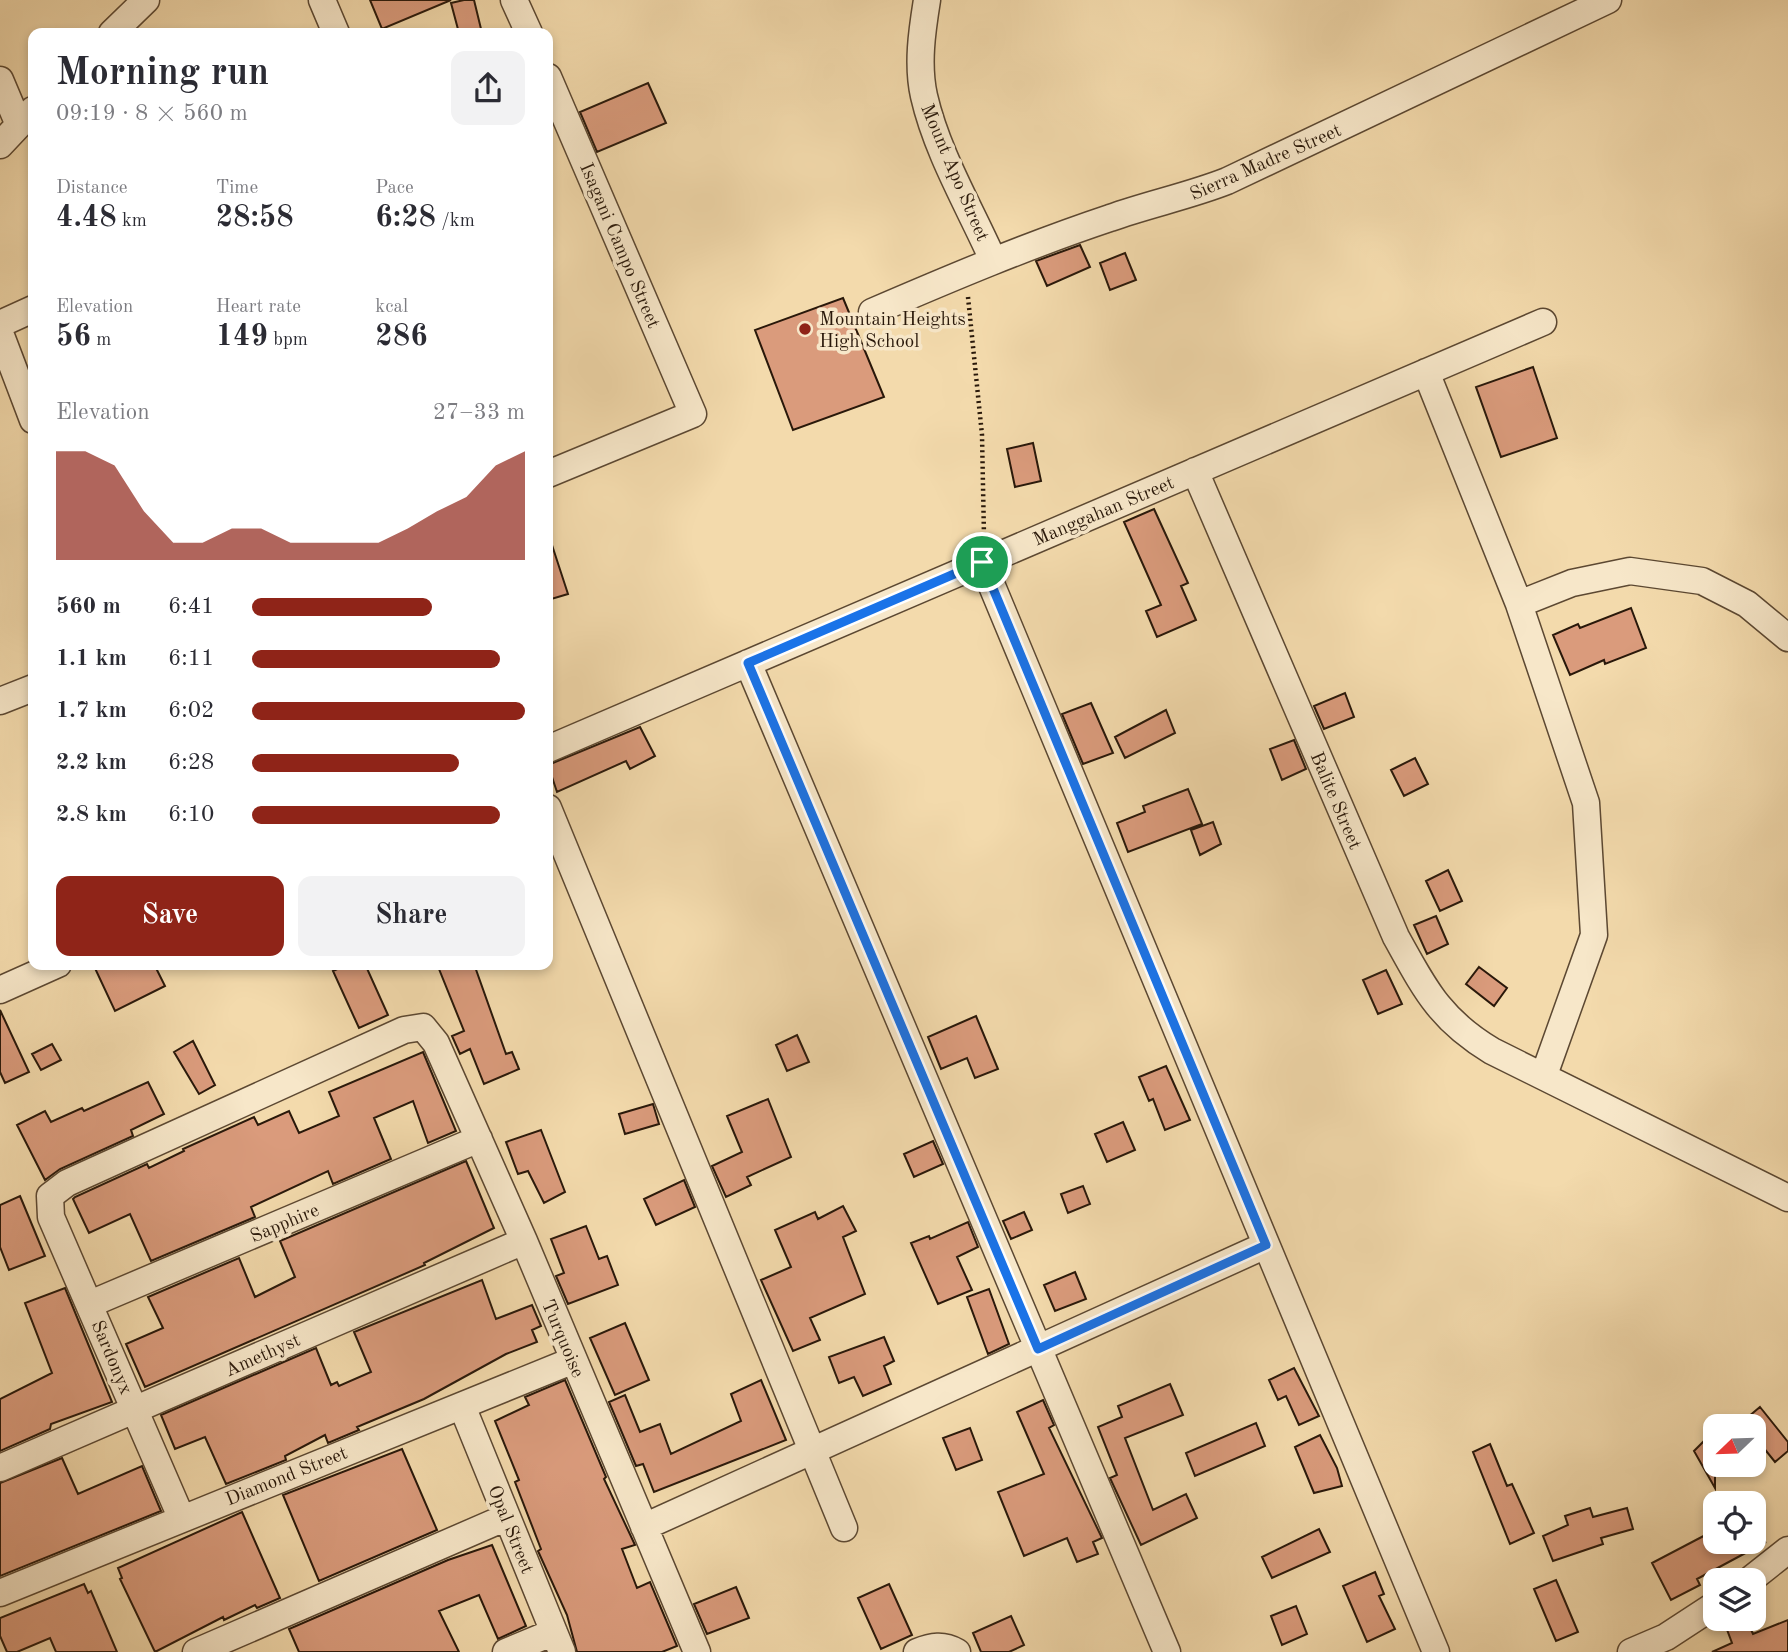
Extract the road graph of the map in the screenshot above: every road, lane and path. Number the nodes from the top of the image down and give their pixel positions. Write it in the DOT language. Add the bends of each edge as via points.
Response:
graph roads {
  1 [pos="146,0"];
  2 [pos="322,0"];
  3 [pos="514,0"];
  4 [pos="927,0"];
  5 [pos="1608,0"];
  6 [pos="1576,8"];
  7 [pos="117,28"];
  8 [pos="334,28"];
  9 [pos="527,28"];
  10 [pos="0,80"];
  11 [pos="553,89"];
  12 [pos="26,117"];
  13 [pos="0,145"];
  14 [pos="993,260"];
  15 [pos="966,272"];
  16 [pos="28,311"];
  17 [pos="872,312"];
  18 [pos="1543,321"];
  19 [pos="0,324"];
  20 [pos="0,333"];
  21 [pos="1426,372"];
  22 [pos="28,407"];
  23 [pos="1195,471"];
  24 [pos="553,472"];
  25 [pos="982,562"];
  26 [pos="1519,604"];
  27 [pos="1788,638"];
  28 [pos="748,663"];
  29 [pos="28,690"];
  30 [pos="0,701"];
  31 [pos="553,746"];
  32 [pos="553,820"];
  33 [pos="45,970"];
  34 [pos="0,990"];
  35 [pos="1544,1074"];
  36 [pos="479,1139"];
  37 [pos="50,1196"];
  38 [pos="1788,1198"];
  39 [pos="524,1241"];
  40 [pos="1266,1245"];
  41 [pos="90,1304"];
  42 [pos="1038,1349"];
  43 [pos="574,1360"];
  44 [pos="462,1406"];
  45 [pos="135,1410"];
  46 [pos="813,1451"];
  47 [pos="0,1468"];
  48 [pos="181,1517"];
  49 [pos="507,1517"];
  50 [pos="644,1527"];
  51 [pos="844,1528"];
  52 [pos="1788,1550"];
  53 [pos="1765,1568"];
  54 [pos="0,1592"];
  55 [pos="1703,1613"];
  56 [pos="558,1642"];
  57 [pos="952,1649"];
  58 [pos="196,1652"];
  59 [pos="506,1652"];
  60 [pos="697,1652"];
  61 [pos="917,1652"];
  62 [pos="1167,1652"];
  63 [pos="1436,1652"];
  64 [pos="1631,1652"];
  1 -- 7 [label="street"];
  2 -- 8 [label="street"];
  3 -- 9 [label="street"];
  4 -- 14 [label="street, Mount Apo Street" via="921,35 924,95"];
  5 -- 6 [label="street, Sierra Madre Street"];
  6 -- 14 [label="street, Sierra Madre Street" via="1227,181"];
  10 -- 12 [label="street"];
  11 -- 24 [label="street, Isagani Campo Street" via="693,414"];
  12 -- 13 [label="street"];
  14 -- 15 [label="street, Sierra Madre Street"];
  15 -- 17 [label="street, Sierra Madre Street"];
  15 -- 25 [label="path" via="985,481"];
  16 -- 19 [label="street"];
  18 -- 21 [label="street, Manggahan Street"];
  20 -- 22 [label="street"];
  21 -- 23 [label="street, Manggahan Street"];
  21 -- 26 [label="street"];
  23 -- 25 [label="street, Manggahan Street"];
  23 -- 35 [label="street, Balite Street" via="1396,937 1428,996 1462,1033"];
  25 -- 28 [label="street, Manggahan Street"];
  25 -- 40 [label="street"];
  26 -- 27 [label="street" via="1572,583 1630,570 1702,581 1747,604"];
  26 -- 35 [label="street" via="1586,803 1593,886 1594,935"];
  28 -- 31 [label="street, Manggahan Street"];
  28 -- 42 [label="street"];
  29 -- 30 [label="street"];
  32 -- 46 [label="street"];
  33 -- 34 [label="street"];
  35 -- 38 [label="street, Balite Street"];
  36 -- 37 [label="street, Turquoise" via="424,1027 391,1035 67,1183"];
  36 -- 39 [label="street, Turquoise"];
  36 -- 41 [label="street, Sapphire"];
  37 -- 41 [label="street, Sardonyx" via="51,1217"];
  39 -- 43 [label="street, Turquoise"];
  39 -- 45 [label="street, Amethyst"];
  40 -- 42 [label="street"];
  40 -- 63 [label="street"];
  41 -- 45 [label="street, Sardonyx"];
  42 -- 46 [label="street"];
  42 -- 62 [label="street"];
  43 -- 44 [label="street, Diamond Street"];
  43 -- 50 [label="street, Turquoise"];
  44 -- 48 [label="street, Diamond Street"];
  44 -- 49 [label="street, Opal Street"];
  45 -- 47 [label="street, Amethyst"];
  45 -- 48 [label="street, Sardonyx"];
  46 -- 50 [label="street"];
  46 -- 51 [label="street"];
  48 -- 54 [label="street, Diamond Street"];
  49 -- 56 [label="street, Opal Street"];
  49 -- 58 [label="street"];
  50 -- 60 [label="street, Turquoise"];
  52 -- 53 [label="street"];
  55 -- 64 [label="street"];
  56 -- 59 [label="street"];
  57 -- 61 [label="street" via="932,1646"];
}
